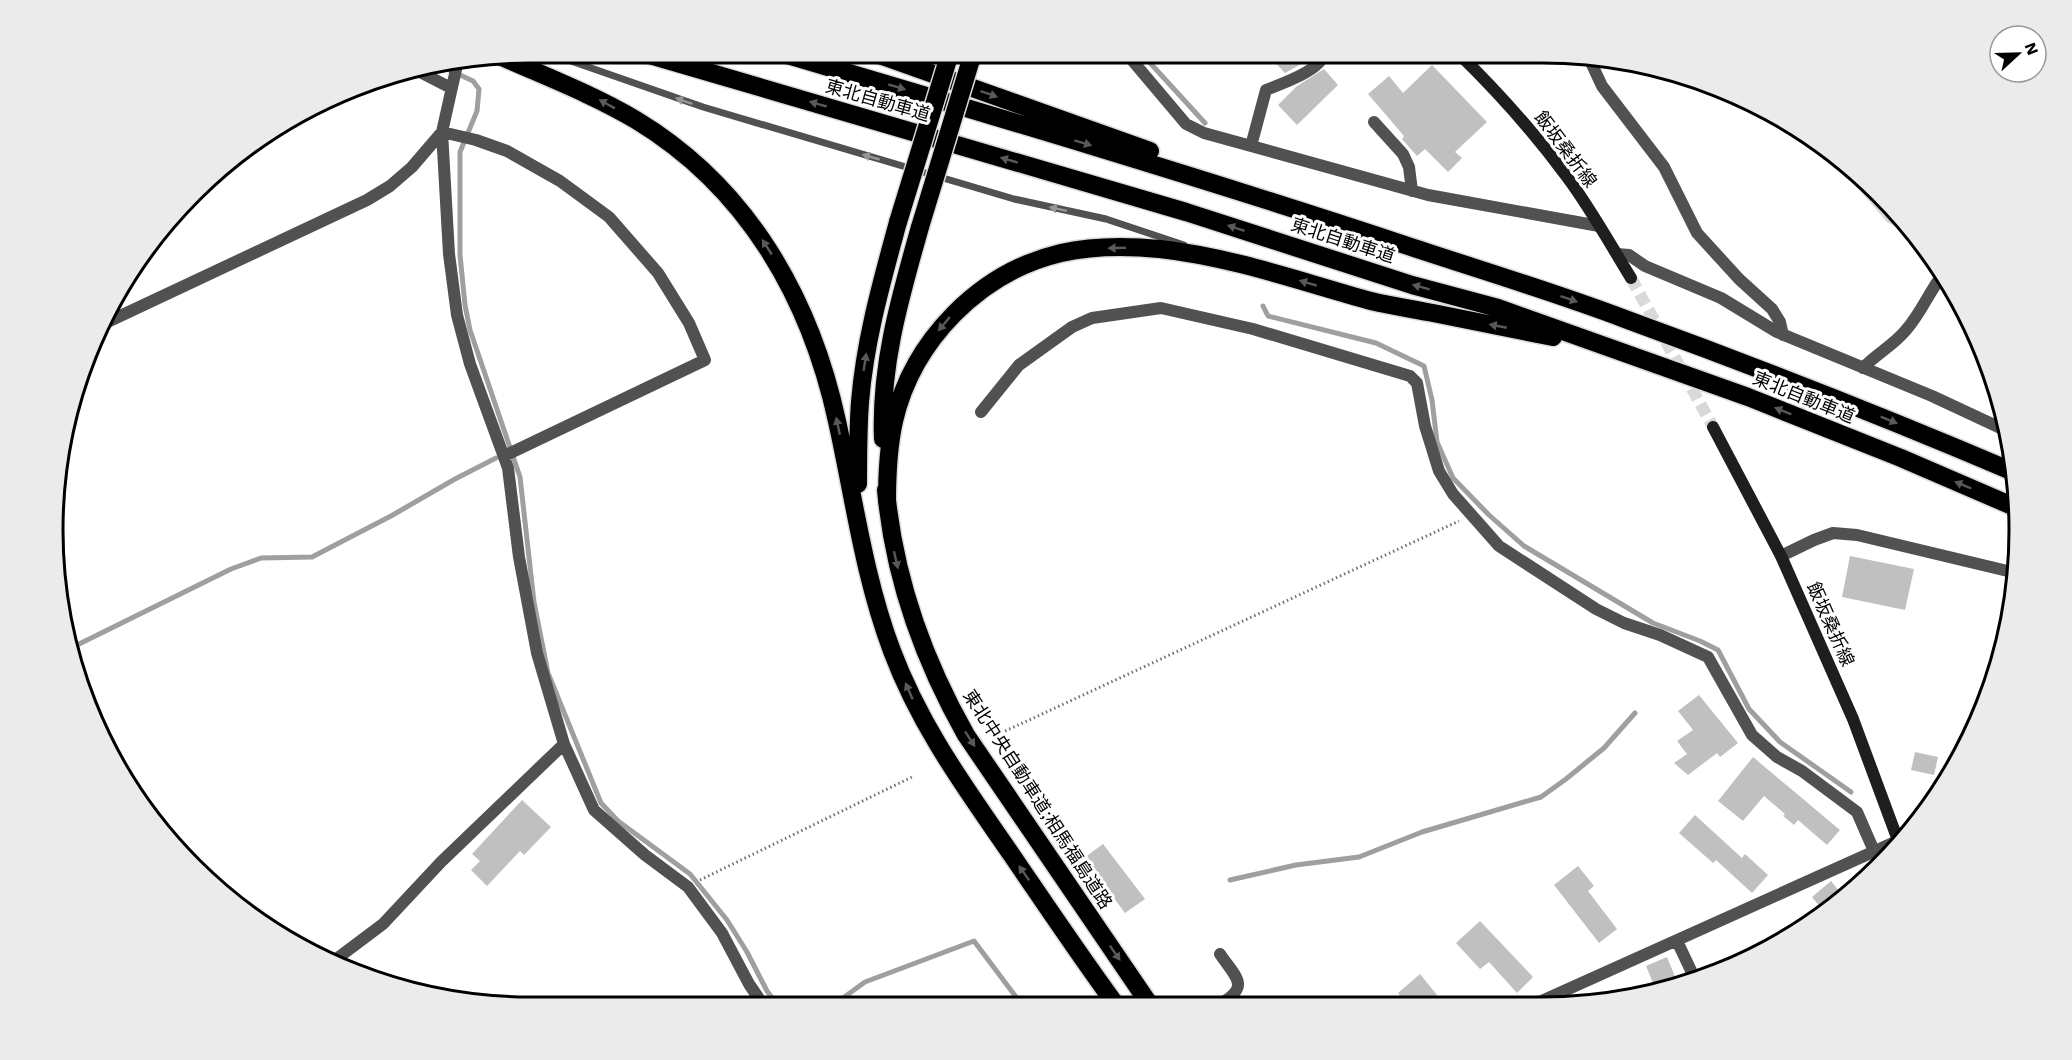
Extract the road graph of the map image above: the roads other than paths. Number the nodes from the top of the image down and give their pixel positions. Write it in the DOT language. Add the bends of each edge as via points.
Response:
graph roads {
  1 [pos="517,63"];
  2 [pos="579,63"];
  3 [pos="677,63"];
  4 [pos="814,63"];
  5 [pos="902,63"];
  6 [pos="947,63"];
  7 [pos="970,63"];
  8 [pos="1134,63"];
  9 [pos="1319,63"];
  10 [pos="1469,63"];
  11 [pos="1593,66"];
  12 [pos="456,69"];
  13 [pos="428,75"];
  14 [pos="452,84"];
  15 [pos="1374,122"];
  16 [pos="442,132"];
  17 [pos="1251,146"];
  18 [pos="1412,191"];
  19 [pos="1599,226"];
  20 [pos="1617,254"];
  21 [pos="1235,263"];
  22 [pos="1631,278"];
  23 [pos="1513,280"];
  24 [pos="1937,282"];
  25 [pos="113,319"];
  26 [pos="1782,335"];
  27 [pos="1617,350"];
  28 [pos="1863,368"];
  29 [pos="981,412"];
  30 [pos="1997,426"];
  31 [pos="1713,427"];
  32 [pos="510,453"];
  33 [pos="2005,468"];
  34 [pos="887,502"];
  35 [pos="2008,504"];
  36 [pos="859,525"];
  37 [pos="1781,556"];
  38 [pos="2007,571"];
  39 [pos="564,744"];
  40 [pos="1897,833"];
  41 [pos="1885,846"];
  42 [pos="1874,851"];
  43 [pos="1677,941"];
  44 [pos="1220,954"];
  45 [pos="340,956"];
  46 [pos="1692,972"];
  47 [pos="758,997"];
  48 [pos="1110,997"];
  49 [pos="1145,997"];
  50 [pos="1233,997"];
  51 [pos="1551,997"];
  36 -- 1 [label="highway, one-way" via="827,378 815,341 799,303 758,233 701,169 670,144 597,99"];
  21 -- 2 [label="lane, one-way" via="1106,219 1014,199 703,107"];
  27 -- 3 [label="highway, 東北自動車道, one-way" via="1498,308 1412,285 1186,212"];
  4 -- 23 [label="highway, 東北自動車道, one-way" via="1244,192"];
  5 -- 23 [label="highway, one-way" via="1164,156 1378,225"];
  36 -- 6 [label="highway, one-way, bridge" via="858,446 865,362 880,285"];
  7 -- 34 [label="highway, bridge" via="896,313 883,386"];
  8 -- 17 [label="street" via="1186,124 1204,134"];
  9 -- 17 [label="street" via="1304,74 1266,90"];
  10 -- 19 [label="main road, 飯坂桑折線" via="1533,133"];
  11 -- 26 [label="street" via="1602,86 1664,167 1697,233 1772,309"];
  12 -- 14 [label="street"];
  13 -- 14 [label="street"];
  14 -- 16 [label="street"];
  15 -- 18 [label="street" via="1403,154"];
  16 -- 25 [label="street" via="412,167 367,200"];
  16 -- 32 [label="street" via="457,315 470,364"];
  16 -- 32 [label="street" via="507,151 560,181 609,217 658,273 689,323 705,360"];
  17 -- 18 [label="street"];
  18 -- 19 [label="street"];
  19 -- 20 [label="main road, 飯坂桑折線"];
  20 -- 22 [label="main road, 飯坂桑折線"];
  20 -- 26 [label="street" via="1629,255 1720,298"];
  27 -- 21 [label="highway, one-way" via="1374,302"];
  21 -- 34 [label="highway, one-way" via="1160,249 1095,249 1062,253 1001,277 950,318 913,370 894,421"];
  23 -- 33 [label="highway, 東北自動車道, one-way" via="1758,368"];
  24 -- 28 [label="street" via="1905,332"];
  26 -- 28 [label="street"];
  35 -- 27 [label="highway, 東北自動車道, one-way" via="1901,458"];
  28 -- 30 [label="street"];
  29 -- 42 [label="street" via="1019,364 1064,331 1092,318 1161,308 1253,329 1410,376 1417,383 1439,471 1453,494 1499,546 1596,609 1708,657 1752,735 1857,812"];
  31 -- 37 [label="main road, 飯坂桑折線"];
  32 -- 39 [label="street" via="508,468 519,557 537,653"];
  34 -- 49 [label="highway, 東北中央自動車道;相馬福島道路, one-way" via="903,588 916,630 948,702 966,735"];
  48 -- 36 [label="highway, one-way" via="942,754 924,722 891,650 868,573"];
  37 -- 38 [label="street" via="1833,533 1857,535"];
  37 -- 40 [label="main road, 飯坂桑折線" via="1853,718"];
  39 -- 45 [label="street" via="441,862 383,924"];
  39 -- 47 [label="street" via="594,810 688,888 722,933"];
  41 -- 42 [label="street"];
  42 -- 43 [label="street"];
  43 -- 46 [label="street"];
  43 -- 51 [label="street"];
  44 -- 50 [label="street" via="1238,980 1238,991"];
}
